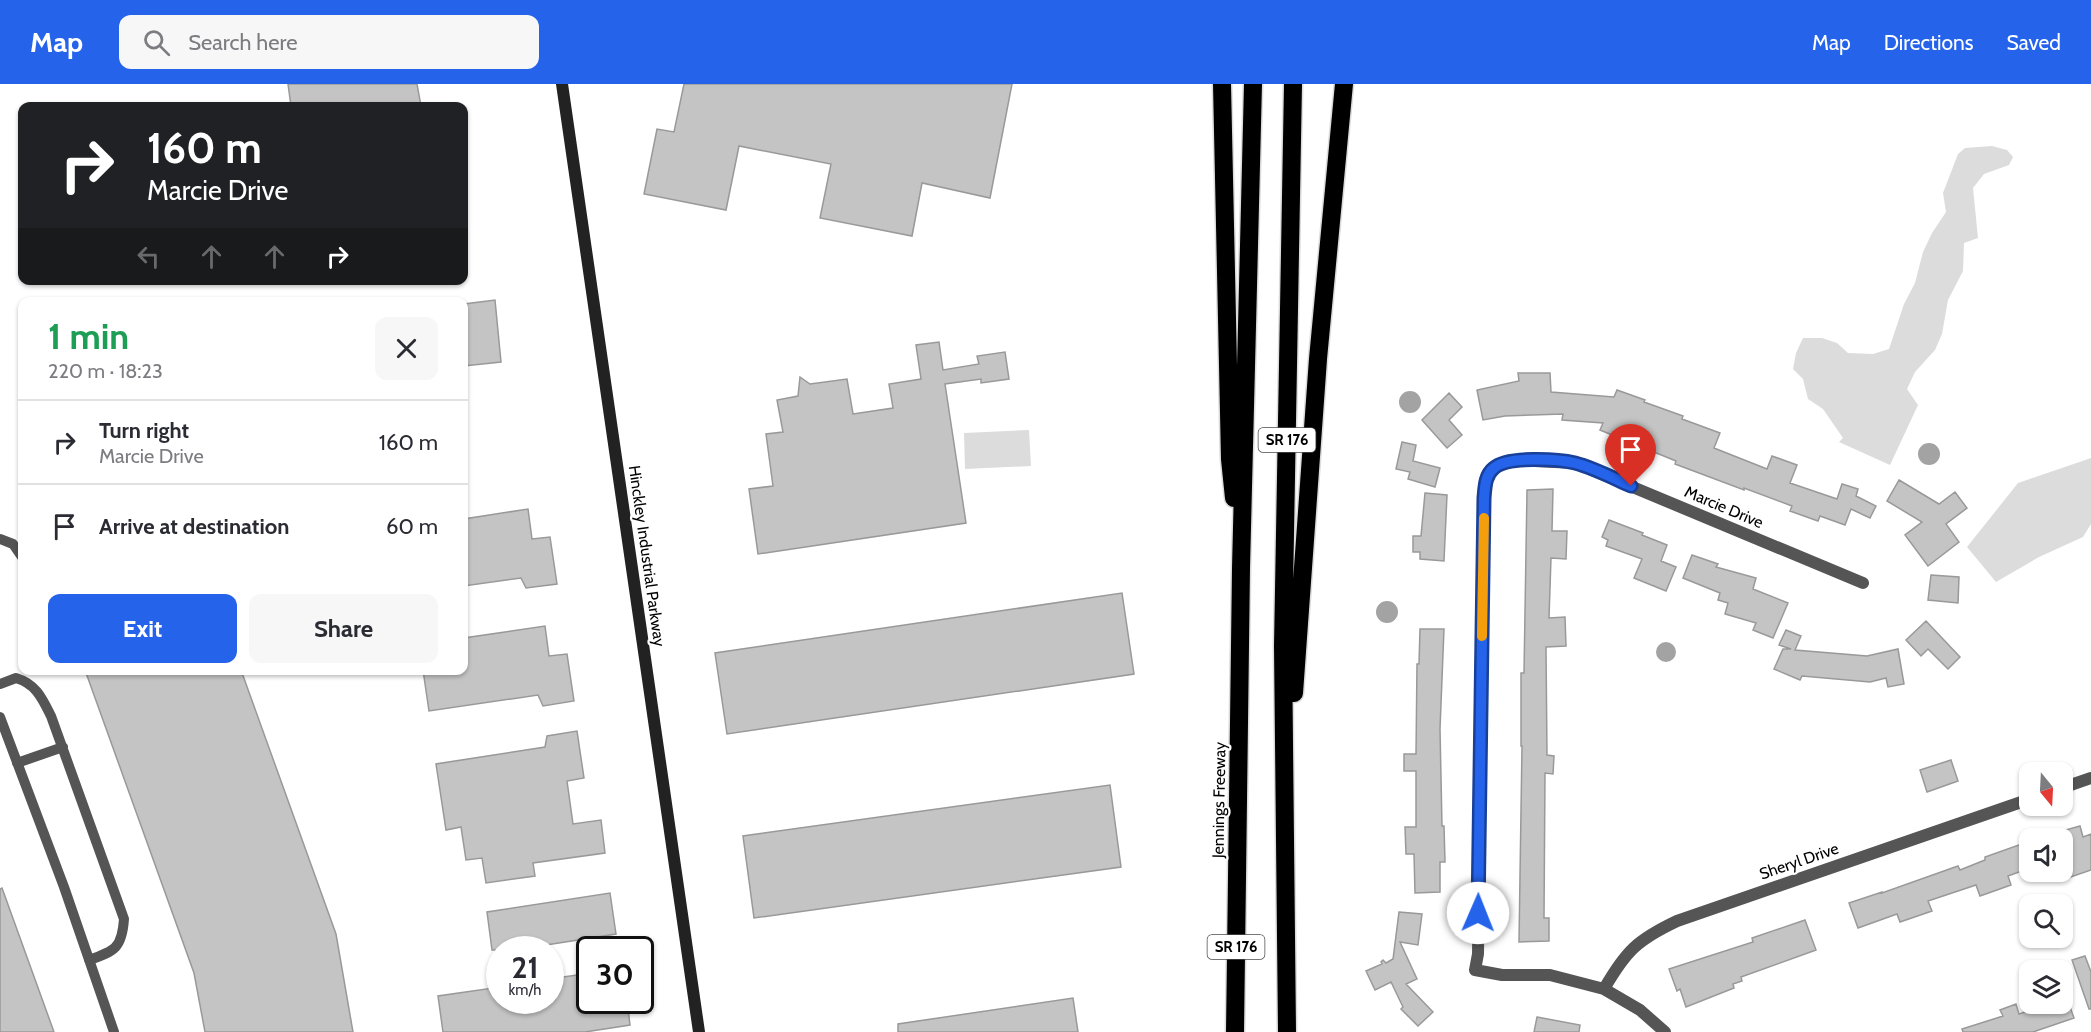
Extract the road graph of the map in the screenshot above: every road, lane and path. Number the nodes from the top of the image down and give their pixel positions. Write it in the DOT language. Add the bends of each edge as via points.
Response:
graph roads {
  1 [pos="562,84"];
  2 [pos="1222,84"];
  3 [pos="1253,84"];
  4 [pos="1293,84"];
  5 [pos="1346,84"];
  6 [pos="0,539"];
  7 [pos="18,551"];
  8 [pos="1241,568"];
  9 [pos="1863,583"];
  10 [pos="0,684"];
  11 [pos="0,717"];
  12 [pos="63,747"];
  13 [pos="17,763"];
  14 [pos="2091,778"];
  15 [pos="2073,784"];
  16 [pos="1286,796"];
  17 [pos="2019,803"];
  18 [pos="89,960"];
  19 [pos="1604,989"];
  20 [pos="114,1032"];
  21 [pos="699,1032"];
  22 [pos="1235,1032"];
  23 [pos="1287,1032"];
  24 [pos="1665,1032"];
  1 -- 21 [label="street, Hinckley Industrial Parkway"];
  2 -- 8 [label="highway" via="1230,459"];
  3 -- 8 [label="highway, SR 176"];
  4 -- 16 [label="highway, SR 176" via="1283,646"];
  5 -- 16 [label="highway" via="1318,359"];
  6 -- 7 [label="lane" via="13,544"];
  8 -- 22 [label="highway, Jennings Freeway / SR 176"];
  9 -- 19 [label="street, Marcie Drive" via="1575,463 1512,460 1488,474 1484,498 1475,970 1502,975 1550,975"];
  10 -- 12 [label="lane" via="16,678 27,681 39,692"];
  11 -- 13 [label="lane"];
  12 -- 13 [label="lane"];
  12 -- 18 [label="lane" via="124,919 120,944"];
  13 -- 18 [label="lane"];
  14 -- 15 [label="street"];
  16 -- 23 [label="highway, SR 176"];
  17 -- 19 [label="street, Sheryl Drive" via="1677,921 1636,944"];
  18 -- 20 [label="lane"];
  19 -- 24 [label="street, Marcie Drive" via="1640,1010"];
}
